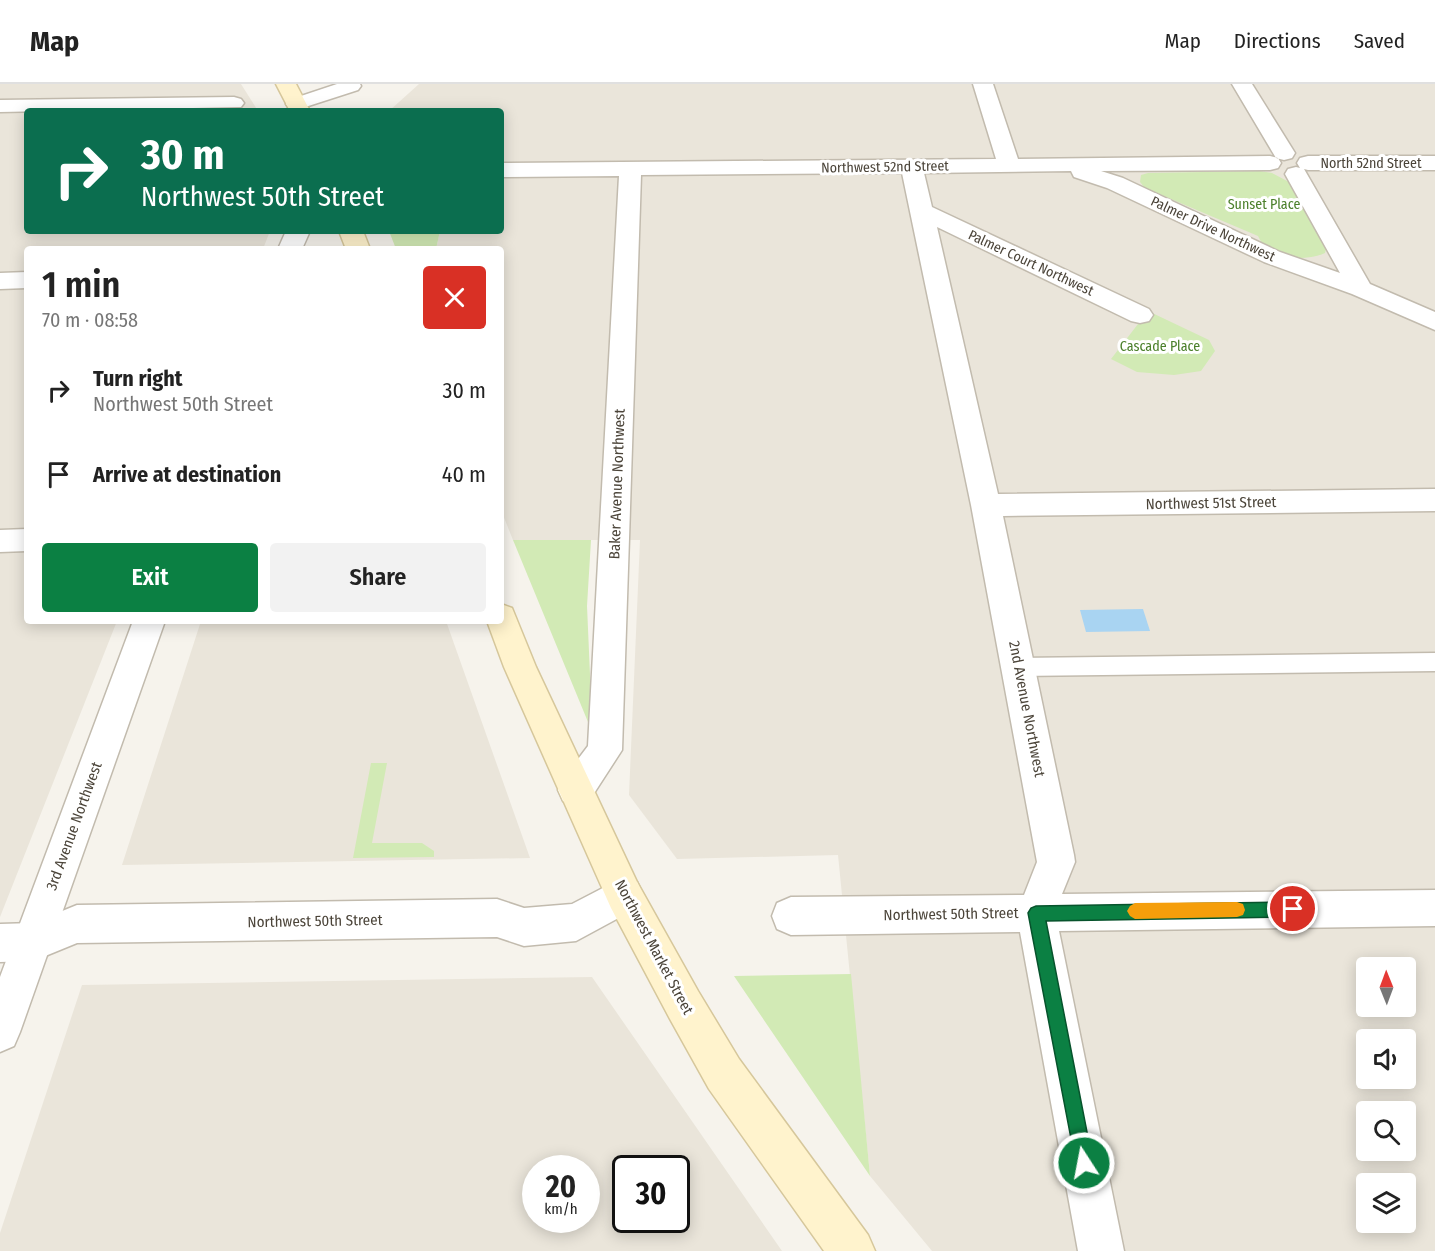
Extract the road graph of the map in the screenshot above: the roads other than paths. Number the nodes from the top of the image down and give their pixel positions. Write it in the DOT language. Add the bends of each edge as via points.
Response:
graph roads {
  1 [pos="286,84"];
  2 [pos="982,84"];
  3 [pos="1242,84"];
  4 [pos="351,85"];
  5 [pos="234,103"];
  6 [pos="0,106"];
  7 [pos="298,108"];
  8 [pos="343,108"];
  9 [pos="1277,158"];
  10 [pos="1435,163"];
  11 [pos="1009,166"];
  12 [pos="1066,166"];
  13 [pos="912,167"];
  14 [pos="1302,169"];
  15 [pos="504,170"];
  16 [pos="630,170"];
  17 [pos="922,211"];
  18 [pos="24,280"];
  19 [pos="0,281"];
  20 [pos="1361,289"];
  21 [pos="1140,315"];
  22 [pos="1435,322"];
  23 [pos="1435,500"];
  24 [pos="986,505"];
  25 [pos="24,540"];
  26 [pos="0,541"];
  27 [pos="148,624"];
  28 [pos="504,624"];
  29 [pos="1435,662"];
  30 [pos="1018,667"];
  31 [pos="576,790"];
  32 [pos="624,895"];
  33 [pos="1435,908"];
  34 [pos="1036,913"];
  35 [pos="791,916"];
  36 [pos="16,943"];
  37 [pos="0,1032"];
  38 [pos="852,1251"];
  39 [pos="1101,1251"];
  1 -- 7 [label="main road"];
  2 -- 11 [label="street"];
  3 -- 9 [label="street"];
  4 -- 7 [label="street"];
  4 -- 8 [label="street"];
  5 -- 6 [label="street"];
  9 -- 12 [label="street, Northwest 52nd Street"];
  9 -- 14 [label="street" via="1301,157"];
  10 -- 14 [label="street, North 52nd Street"];
  11 -- 12 [label="street, Northwest 52nd Street"];
  11 -- 13 [label="street, Northwest 52nd Street"];
  12 -- 20 [label="street, Palmer Drive Northwest" via="1114,183 1272,257"];
  13 -- 16 [label="street, Northwest 52nd Street"];
  13 -- 17 [label="street, 2nd Avenue Northwest"];
  14 -- 20 [label="street"];
  15 -- 16 [label="street, Northwest 52nd Street"];
  16 -- 31 [label="street, Baker Avenue Northwest" via="605,750"];
  17 -- 21 [label="street, Palmer Court Northwest"];
  17 -- 24 [label="street, 2nd Avenue Northwest"];
  18 -- 19 [label="street"];
  20 -- 22 [label="street, Palmer Drive Northwest"];
  23 -- 24 [label="street, Northwest 51st Street"];
  24 -- 30 [label="street, 2nd Avenue Northwest"];
  25 -- 26 [label="street"];
  27 -- 36 [label="street, 3rd Avenue Northwest"];
  28 -- 31 [label="main road, Northwest Market Street"];
  29 -- 30 [label="lane"];
  30 -- 34 [label="street, 2nd Avenue Northwest" via="1056,862"];
  31 -- 32 [label="main road, Northwest Market Street"];
  32 -- 36 [label="street, Northwest 50th Street" via="576,922 524,927 497,918 77,924"];
  32 -- 38 [label="main road, Northwest Market Street" via="724,1074"];
  33 -- 34 [label="street, Northwest 50th Street"];
  34 -- 35 [label="street, Northwest 50th Street"];
  34 -- 39 [label="street"];
  36 -- 37 [label="street, 3rd Avenue Northwest"];
}
